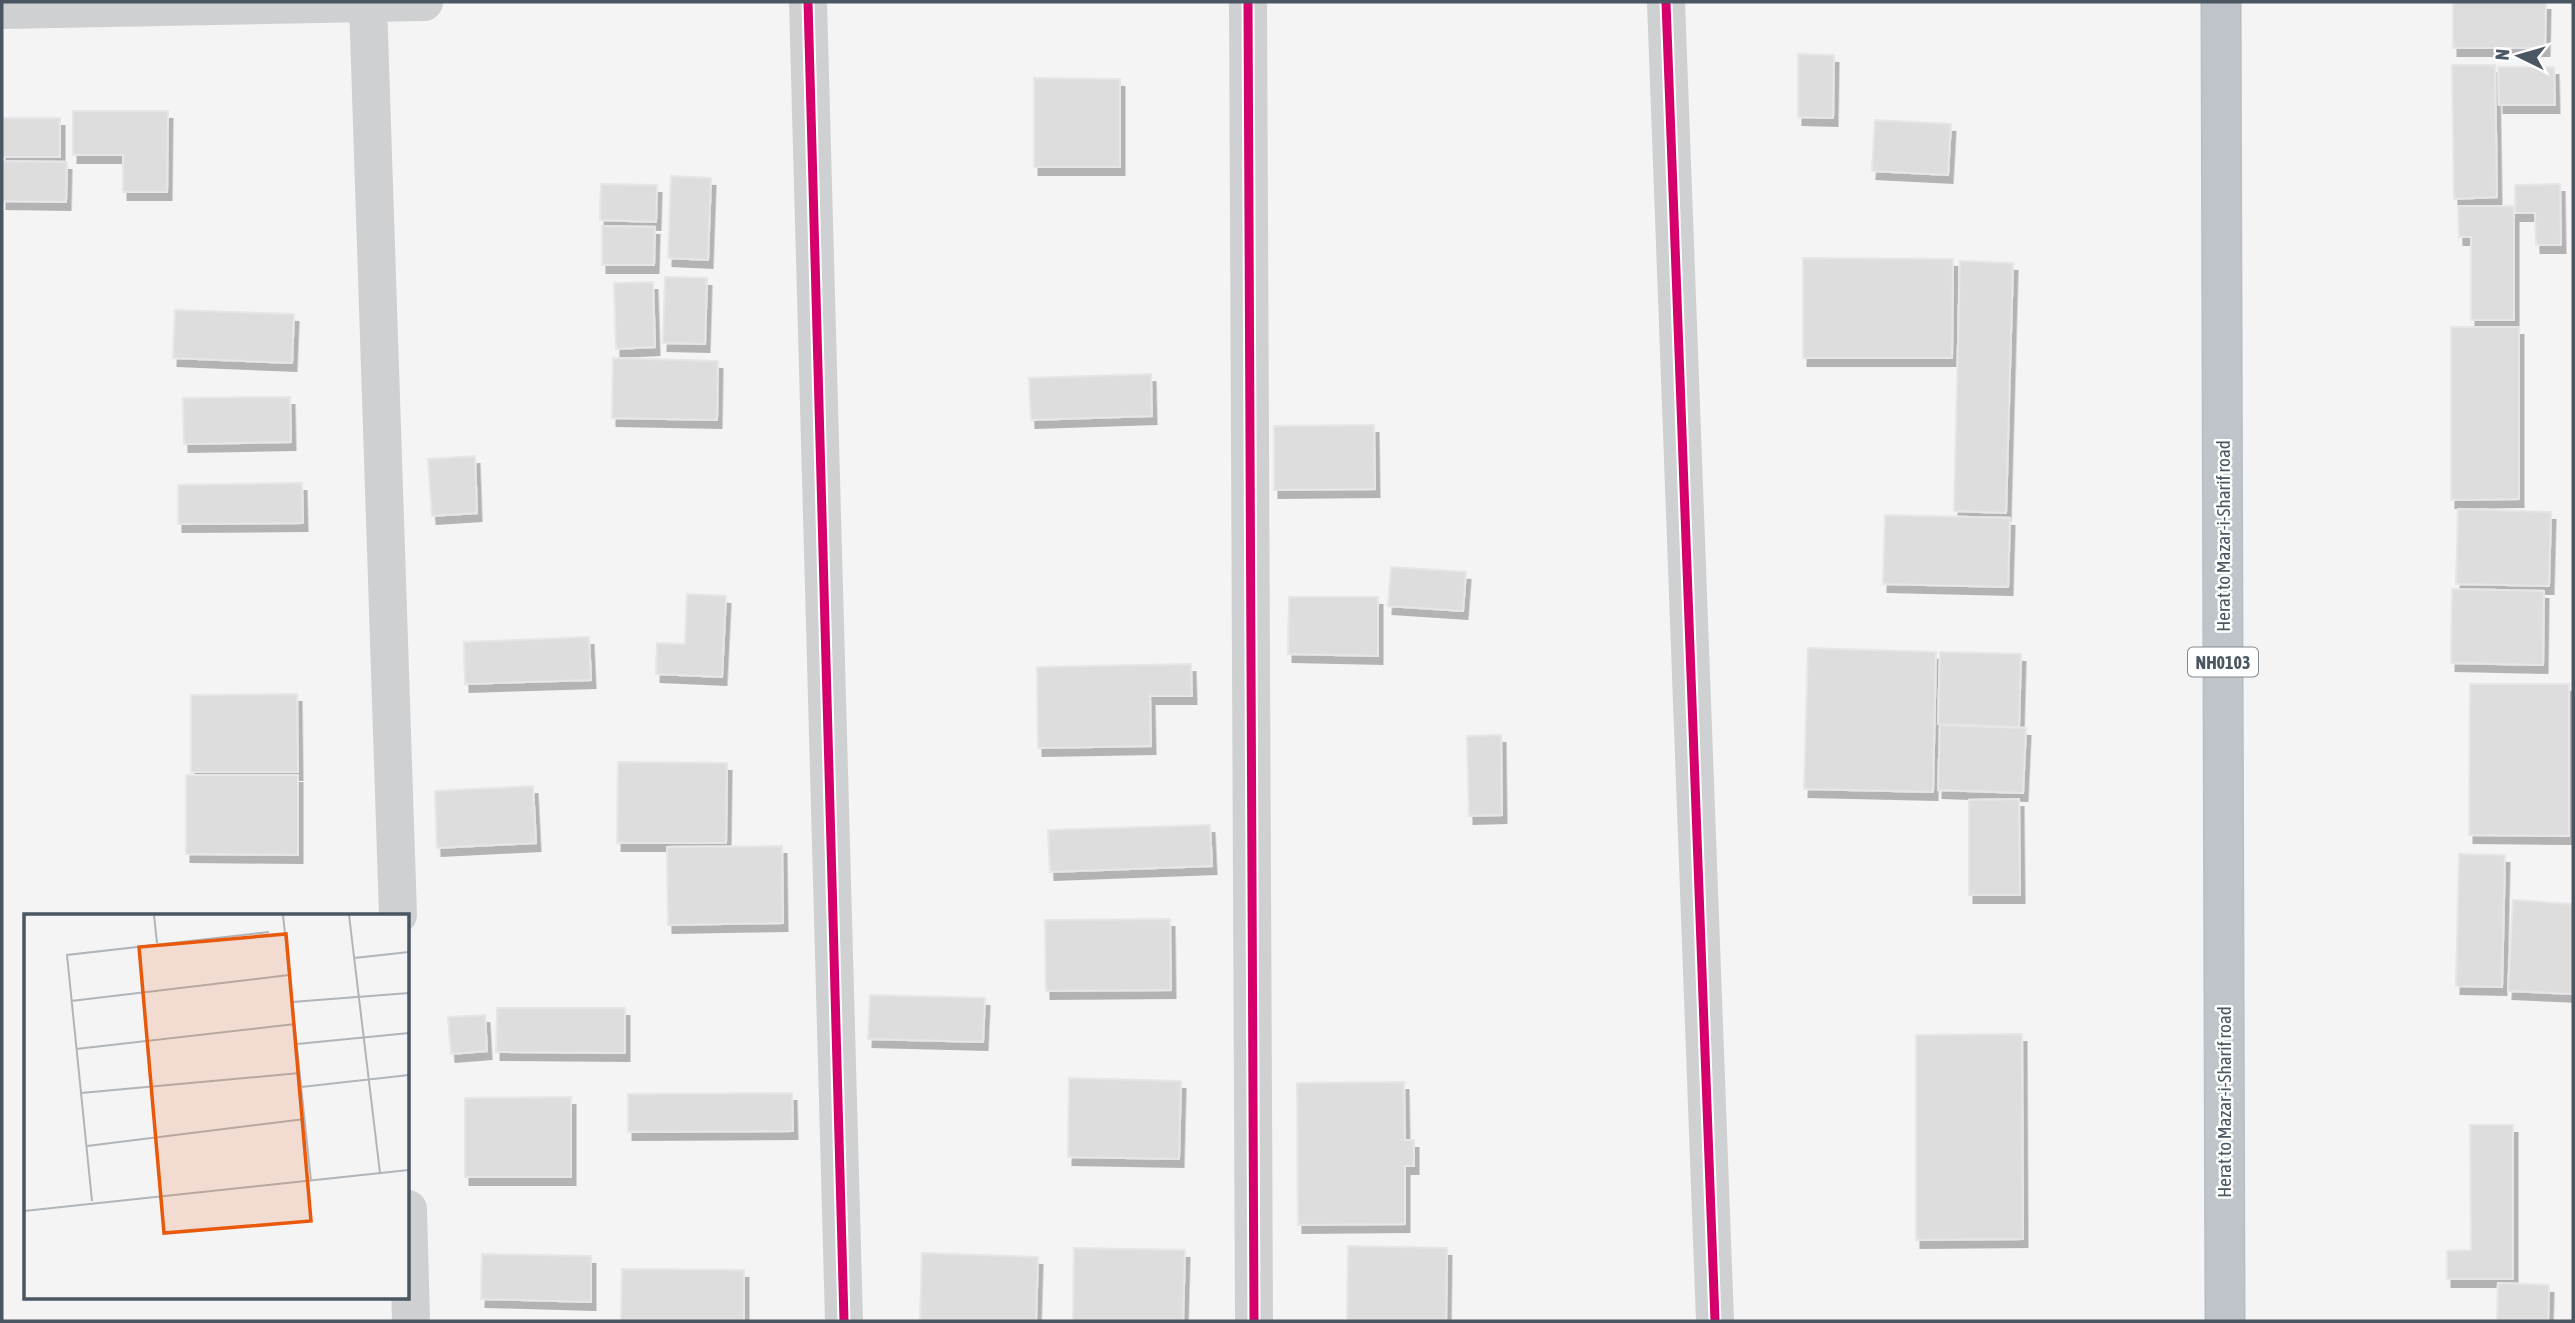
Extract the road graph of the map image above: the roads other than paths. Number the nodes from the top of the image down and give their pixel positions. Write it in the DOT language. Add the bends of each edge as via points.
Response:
graph roads {
  1 [pos="424,2"];
  2 [pos="808,2"];
  3 [pos="1248,2"];
  4 [pos="1666,2"];
  5 [pos="2221,2"];
  6 [pos="368,3"];
  7 [pos="2,10"];
  8 [pos="398,914"];
  9 [pos="410,1284"];
  10 [pos="411,1321"];
  11 [pos="844,1321"];
  12 [pos="1254,1321"];
  13 [pos="1715,1321"];
  14 [pos="2225,1321"];
  1 -- 6 [label="street"];
  2 -- 11 [label="street"];
  3 -- 12 [label="street"];
  4 -- 13 [label="street"];
  5 -- 14 [label="highway, Herat to Mazar-i-Sharif road / NH0103"];
  6 -- 7 [label="street"];
  6 -- 8 [label="street"];
  9 -- 10 [label="street"];
}
